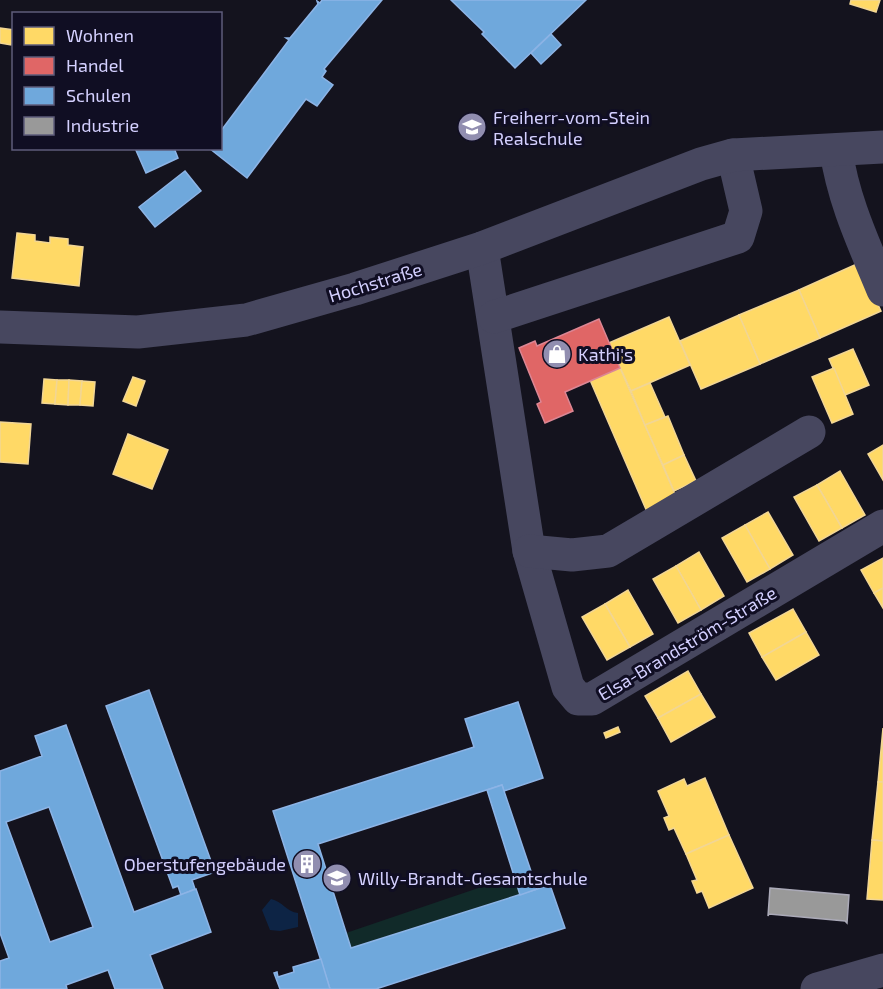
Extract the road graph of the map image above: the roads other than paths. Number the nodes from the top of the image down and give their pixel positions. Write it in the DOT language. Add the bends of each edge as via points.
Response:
graph roads {
  1 [pos="883,147"];
  2 [pos="836,150"];
  3 [pos="734,154"];
  4 [pos="482,248"];
  5 [pos="883,290"];
  6 [pos="494,317"];
  7 [pos="0,327"];
  8 [pos="809,432"];
  9 [pos="883,526"];
  10 [pos="529,551"];
  11 [pos="883,970"];
  12 [pos="817,989"];
  1 -- 2 [label="street, Hochstraße"];
  2 -- 3 [label="street, Hochstraße"];
  2 -- 5 [label="street" via="851,212"];
  3 -- 4 [label="street, Hochstraße"];
  3 -- 6 [label="street" via="746,211 738,237"];
  4 -- 6 [label="street, Elsa-Brandström-Straße"];
  4 -- 7 [label="street, Hochstraße" via="246,320 138,332"];
  6 -- 10 [label="street, Elsa-Brandström-Straße"];
  8 -- 10 [label="street" via="608,551 572,555"];
  9 -- 10 [label="street, Elsa-Brandström-Straße" via="592,699 578,699 568,687"];
  11 -- 12 [label="street"];
}
